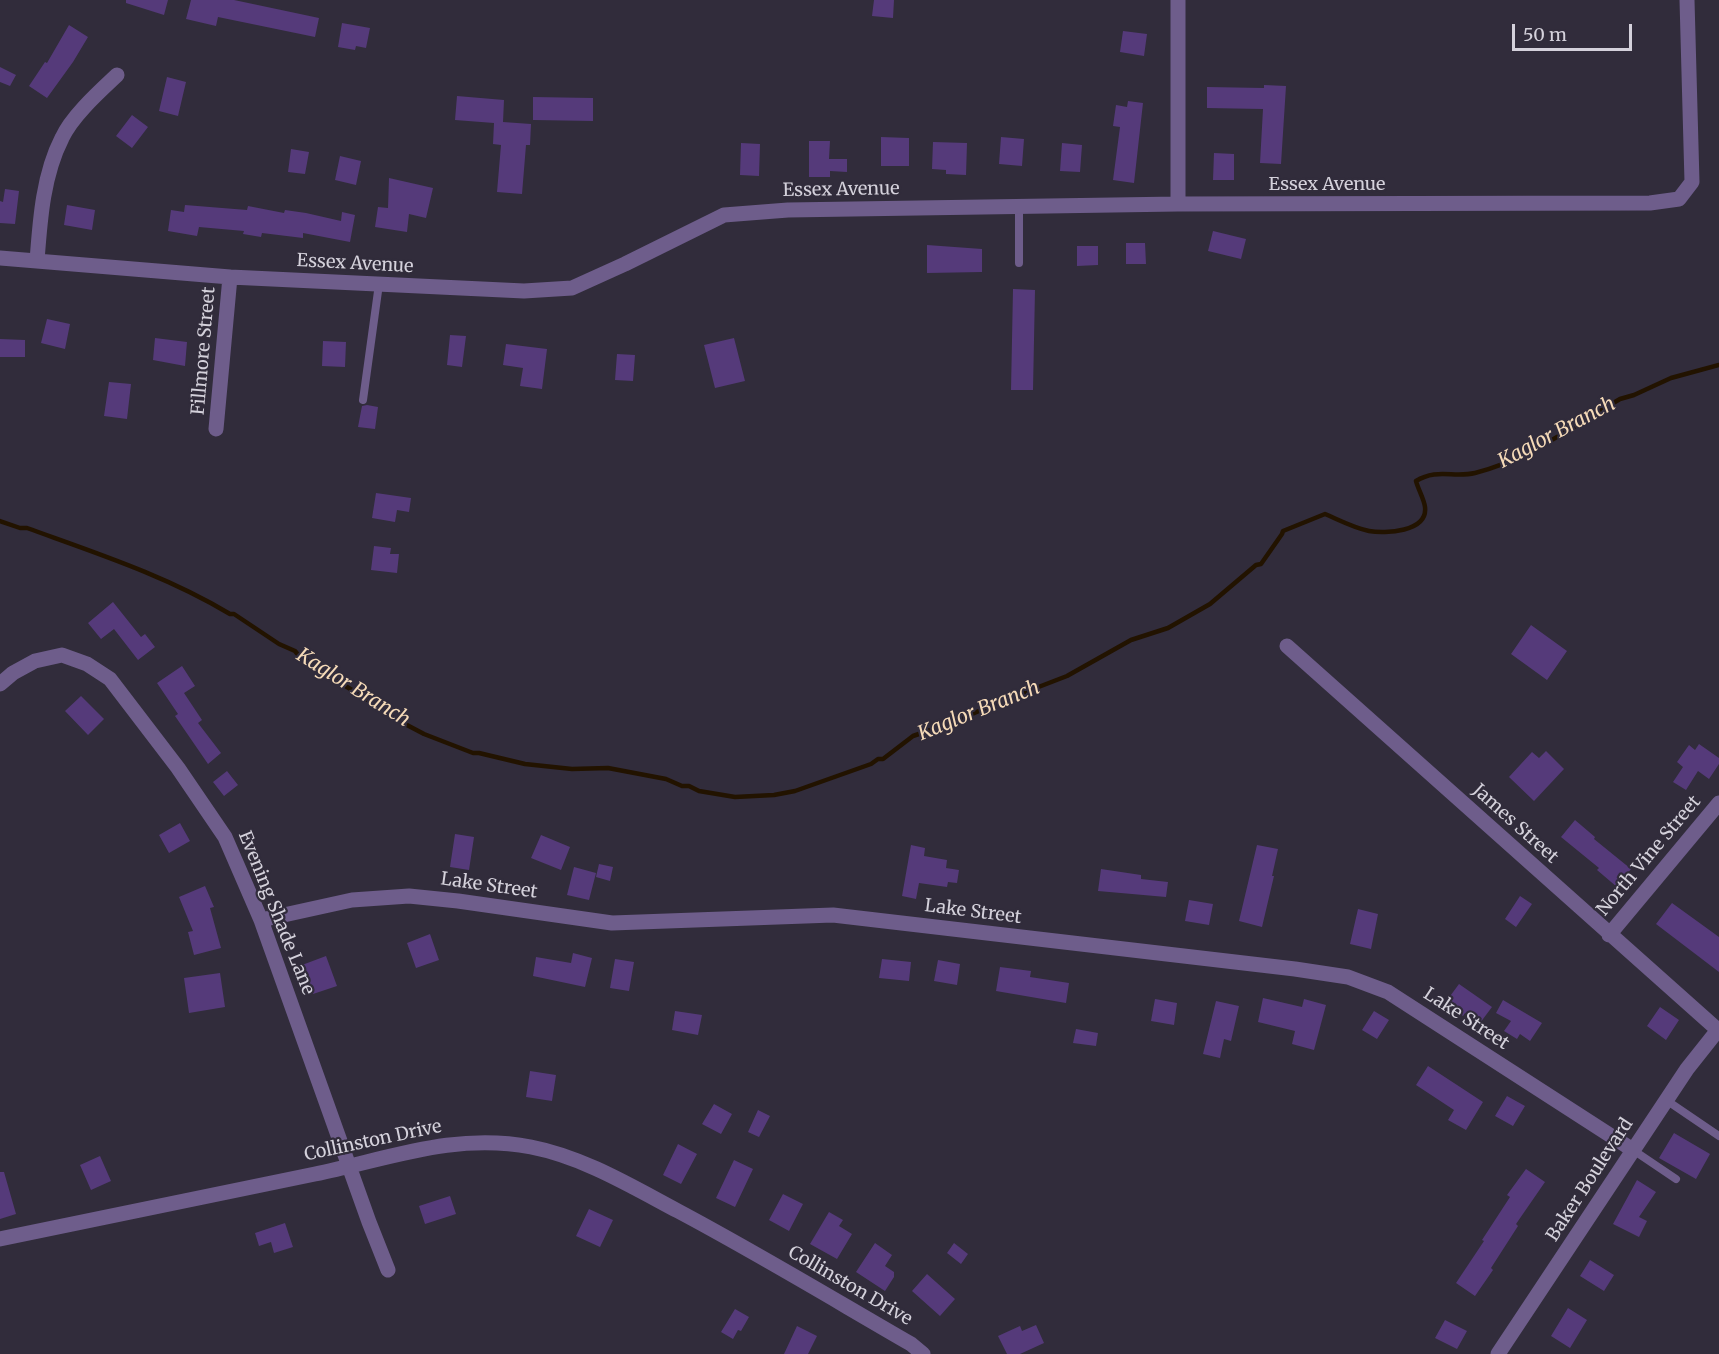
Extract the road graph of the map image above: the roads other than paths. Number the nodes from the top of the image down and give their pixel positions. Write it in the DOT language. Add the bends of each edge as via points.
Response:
graph roads {
  1 [pos="1178,0"];
  2 [pos="1687,0"];
  3 [pos="117,75"];
  4 [pos="1178,204"];
  5 [pos="1019,207"];
  6 [pos="0,258"];
  7 [pos="37,261"];
  8 [pos="1020,263"];
  9 [pos="230,277"];
  10 [pos="379,284"];
  11 [pos="363,400"];
  12 [pos="216,429"];
  13 [pos="1287,646"];
  14 [pos="0,684"];
  15 [pos="1719,803"];
  16 [pos="261,920"];
  17 [pos="1610,935"];
  18 [pos="1718,1031"];
  19 [pos="1666,1100"];
  20 [pos="1719,1136"];
  21 [pos="1633,1150"];
  22 [pos="349,1167"];
  23 [pos="1676,1179"];
  24 [pos="0,1239"];
  25 [pos="388,1270"];
  26 [pos="923,1354"];
  27 [pos="1498,1354"];
  1 -- 4 [label="street"];
  2 -- 4 [label="street, Essex Avenue" via="1692,182 1679,199 1650,203"];
  3 -- 7 [label="street" via="95,95 59,143 46,184"];
  4 -- 5 [label="street, Essex Avenue"];
  5 -- 8 [label="lane"];
  5 -- 10 [label="street, Essex Avenue" via="788,210 724,215 572,288 524,291"];
  6 -- 7 [label="street, Essex Avenue"];
  7 -- 9 [label="street, Essex Avenue"];
  9 -- 10 [label="street, Essex Avenue"];
  9 -- 12 [label="street, Fillmore Street"];
  10 -- 11 [label="lane"];
  13 -- 17 [label="street, James Street"];
  14 -- 16 [label="street, Evening Shade Lane" via="35,661 62,655 87,664 110,679 225,837"];
  15 -- 17 [label="street, North Vine Street"];
  16 -- 21 [label="street, Lake Street" via="351,900 409,896 612,923 832,915 1348,977 1388,992"];
  16 -- 22 [label="street, Evening Shade Lane"];
  17 -- 18 [label="street, James Street"];
  18 -- 19 [label="street, Baker Boulevard"];
  19 -- 20 [label="lane"];
  19 -- 21 [label="street, Baker Boulevard"];
  21 -- 23 [label="lane"];
  21 -- 27 [label="street, Baker Boulevard"];
  22 -- 24 [label="street, Collinston Drive"];
  22 -- 25 [label="street, Evening Shade Lane"];
  22 -- 26 [label="street, Collinston Drive" via="465,1142 503,1142 562,1154 625,1182 731,1239"];
}
